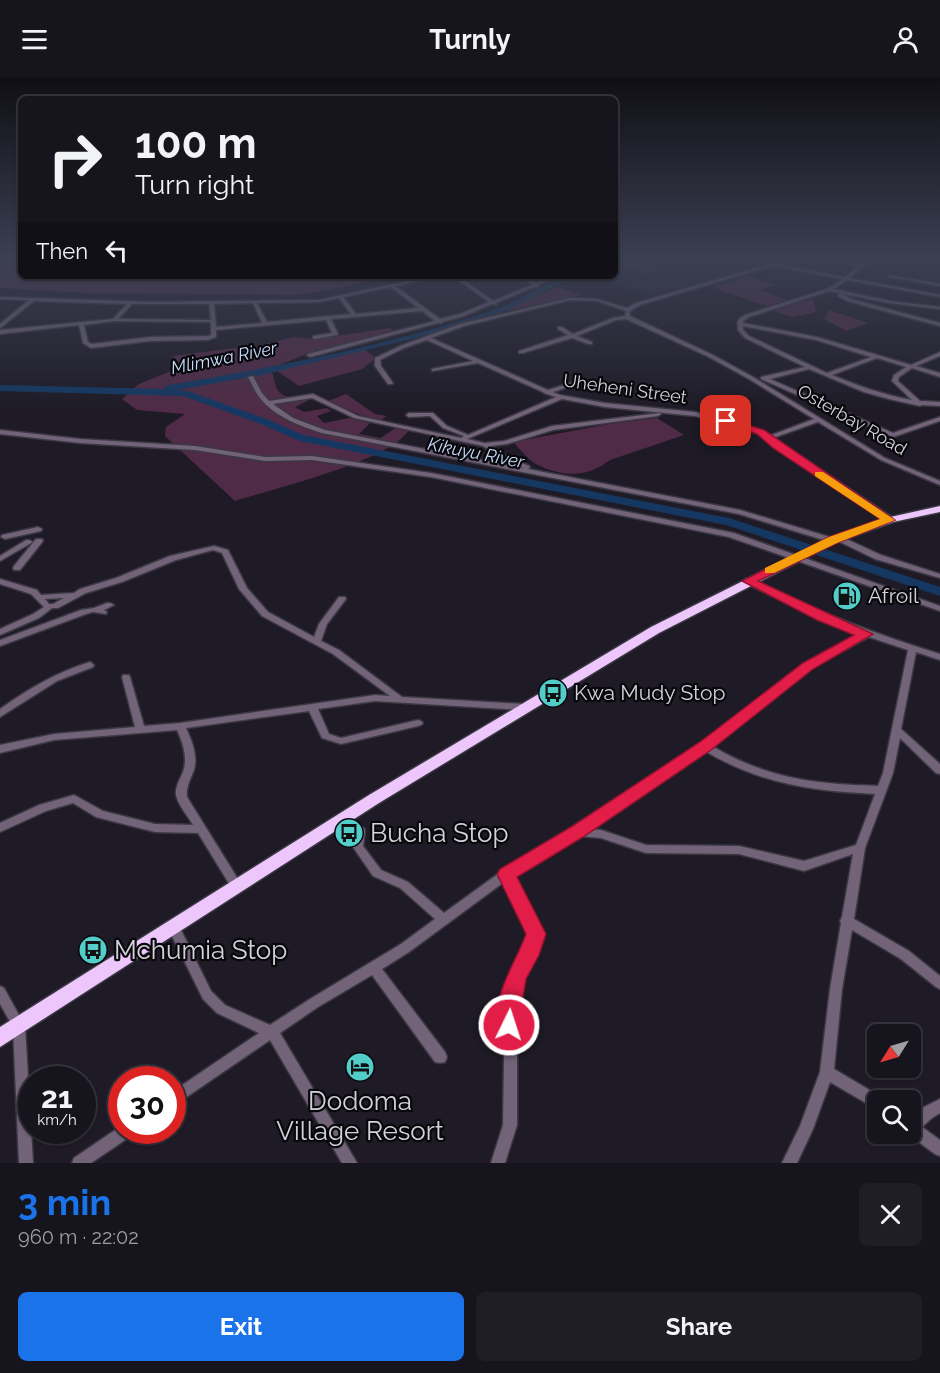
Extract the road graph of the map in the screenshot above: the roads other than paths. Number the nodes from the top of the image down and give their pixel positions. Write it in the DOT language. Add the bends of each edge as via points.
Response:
graph roads {
  1 [pos="21,310"];
  2 [pos="124,310"];
  3 [pos="212,310"];
  4 [pos="258,310"];
  5 [pos="304,310"];
  6 [pos="349,310"];
  7 [pos="417,310"];
  8 [pos="424,310"];
  9 [pos="478,310"];
  10 [pos="523,310"];
  11 [pos="628,310"];
  12 [pos="765,310"];
  13 [pos="884,310"];
  14 [pos="354,316"];
  15 [pos="627,317"];
  16 [pos="328,318"];
  17 [pos="114,320"];
  18 [pos="309,320"];
  19 [pos="213,321"];
  20 [pos="440,322"];
  21 [pos="81,324"];
  22 [pos="265,324"];
  23 [pos="739,324"];
  24 [pos="940,325"];
  25 [pos="560,328"];
  26 [pos="0,329"];
  27 [pos="214,329"];
  28 [pos="572,336"];
  29 [pos="315,337"];
  30 [pos="427,338"];
  31 [pos="590,343"];
  32 [pos="522,352"];
  33 [pos="940,354"];
  34 [pos="310,355"];
  35 [pos="875,357"];
  36 [pos="479,361"];
  37 [pos="910,366"];
  38 [pos="812,367"];
  39 [pos="434,369"];
  40 [pos="829,374"];
  41 [pos="940,375"];
  42 [pos="251,377"];
  43 [pos="752,378"];
  44 [pos="763,378"];
  45 [pos="390,383"];
  46 [pos="577,383"];
  47 [pos="546,392"];
  48 [pos="561,397"];
  49 [pos="269,403"];
  50 [pos="920,404"];
  51 [pos="940,404"];
  52 [pos="668,412"];
  53 [pos="409,415"];
  54 [pos="940,419"];
  55 [pos="818,420"];
  56 [pos="0,432"];
  57 [pos="465,438"];
  58 [pos="768,438"];
  59 [pos="485,445"];
  60 [pos="549,475"];
  61 [pos="940,483"];
  62 [pos="940,509"];
  63 [pos="890,520"];
  64 [pos="38,529"];
  65 [pos="5,537"];
  66 [pos="834,540"];
  67 [pos="39,541"];
  68 [pos="29,542"];
  69 [pos="801,556"];
  70 [pos="0,559"];
  71 [pos="17,568"];
  72 [pos="940,576"];
  73 [pos="748,581"];
  74 [pos="0,582"];
  75 [pos="73,596"];
  76 [pos="40,597"];
  77 [pos="342,599"];
  78 [pos="110,605"];
  79 [pos="49,607"];
  80 [pos="940,609"];
  81 [pos="0,632"];
  82 [pos="866,634"];
  83 [pos="316,641"];
  84 [pos="0,643"];
  85 [pos="912,649"];
  86 [pos="940,657"];
  87 [pos="90,665"];
  88 [pos="126,677"];
  89 [pos="399,698"];
  90 [pos="312,706"];
  91 [pos="524,707"];
  92 [pos="0,714"];
  93 [pos="418,723"];
  94 [pos="180,726"];
  95 [pos="140,729"];
  96 [pos="897,730"];
  97 [pos="705,746"];
  98 [pos="0,748"];
  99 [pos="940,770"];
  100 [pos="880,790"];
  101 [pos="0,828"];
  102 [pos="200,829"];
  103 [pos="360,831"];
  104 [pos="577,832"];
  105 [pos="860,848"];
  106 [pos="506,874"];
  107 [pos="237,887"];
  108 [pos="444,920"];
  109 [pos="846,921"];
  110 [pos="173,926"];
  111 [pos="374,969"];
  112 [pos="940,983"];
  113 [pos="0,992"];
  114 [pos="19,1026"];
  115 [pos="273,1033"];
  116 [pos="0,1038"];
  117 [pos="440,1057"];
  118 [pos="827,1072"];
  119 [pos="186,1091"];
  120 [pos="867,1096"];
  121 [pos="940,1106"];
  122 [pos="921,1118"];
  123 [pos="921,1135"];
  124 [pos="108,1143"];
  125 [pos="940,1149"];
  126 [pos="26,1163"];
  127 [pos="79,1163"];
  128 [pos="350,1163"];
  129 [pos="498,1163"];
  130 [pos="789,1163"];
  1 -- 26 [label="street"];
  2 -- 17 [label="street"];
  3 -- 19 [label="street"];
  4 -- 22 [label="street"];
  5 -- 18 [label="street"];
  6 -- 14 [label="street"];
  7 -- 14 [label="street"];
  8 -- 20 [label="street"];
  9 -- 20 [label="street"];
  10 -- 30 [label="street"];
  11 -- 15 [label="street"];
  12 -- 23 [label="street"];
  13 -- 24 [label="street"];
  14 -- 16 [label="street"];
  15 -- 28 [label="street"];
  15 -- 43 [label="street, Osterbay Road"];
  16 -- 18 [label="street"];
  16 -- 29 [label="street" via="335,334"];
  17 -- 19 [label="street"];
  17 -- 21 [label="street"];
  18 -- 22 [label="street"];
  19 -- 27 [label="street"];
  20 -- 34 [label="street"];
  21 -- 26 [label="street"];
  21 -- 27 [label="street" via="86,343 91,346 208,338 214,336"];
  22 -- 27 [label="street"];
  23 -- 35 [label="street" via="817,339"];
  23 -- 38 [label="street" via="747,337"];
  25 -- 28 [label="street"];
  28 -- 31 [label="street"];
  28 -- 32 [label="street"];
  30 -- 36 [label="street, Uheheni Street"];
  30 -- 45 [label="street" via="377,359"];
  33 -- 37 [label="street"];
  35 -- 37 [label="street"];
  35 -- 40 [label="street"];
  36 -- 39 [label="street"];
  36 -- 47 [label="street, Uheheni Street"];
  37 -- 41 [label="street"];
  37 -- 50 [label="street" via="895,381"];
  38 -- 40 [label="street"];
  38 -- 44 [label="street"];
  40 -- 50 [label="street" via="875,394"];
  42 -- 49 [label="street"];
  43 -- 44 [label="street"];
  43 -- 55 [label="street, Osterbay Road"];
  44 -- 54 [label="street" via="893,435"];
  46 -- 47 [label="street"];
  47 -- 48 [label="street, Uheheni Street"];
  48 -- 52 [label="street, Uheheni Street"];
  48 -- 57 [label="street"];
  49 -- 57 [label="street" via="313,396 349,415"];
  49 -- 60 [label="street" via="299,423 324,432"];
  50 -- 51 [label="street"];
  52 -- 58 [label="street, Uheheni Street" via="710,417 758,431"];
  52 -- 59 [label="street" via="552,428"];
  53 -- 57 [label="street" via="431,414"];
  55 -- 58 [label="street"];
  55 -- 61 [label="street, Osterbay Road" via="883,459"];
  56 -- 69 [label="street" via="195,448 265,459 312,458 431,475 682,524"];
  57 -- 59 [label="street"];
  58 -- 63 [label="street, Uheheni Street"];
  59 -- 60 [label="street" via="509,460"];
  60 -- 66 [label="street" via="740,512"];
  62 -- 63 [label="highway"];
  63 -- 66 [label="highway"];
  64 -- 65 [label="street"];
  66 -- 69 [label="highway"];
  66 -- 72 [label="street"];
  67 -- 71 [label="street"];
  68 -- 70 [label="street"];
  69 -- 73 [label="highway"];
  69 -- 80 [label="street" via="853,580"];
  73 -- 82 [label="street" via="821,618"];
  73 -- 91 [label="highway"];
  74 -- 76 [label="street"];
  75 -- 76 [label="street"];
  75 -- 79 [label="street"];
  75 -- 83 [label="street" via="174,558 221,549 259,609"];
  76 -- 79 [label="street"];
  77 -- 83 [label="street"];
  78 -- 84 [label="street"];
  79 -- 81 [label="street"];
  82 -- 85 [label="street"];
  82 -- 97 [label="street" via="808,666"];
  83 -- 89 [label="street"];
  85 -- 86 [label="street"];
  85 -- 96 [label="street"];
  87 -- 92 [label="street" via="62,673"];
  88 -- 95 [label="street"];
  89 -- 90 [label="street"];
  89 -- 91 [label="street"];
  90 -- 93 [label="street" via="325,736 341,741"];
  90 -- 94 [label="street"];
  91 -- 107 [label="highway"];
  94 -- 95 [label="street"];
  94 -- 102 [label="street" via="188,741 190,766 180,791"];
  95 -- 98 [label="street" via="54,737"];
  96 -- 99 [label="street"];
  96 -- 100 [label="street" via="888,773"];
  97 -- 100 [label="street" via="732,764 804,785"];
  97 -- 104 [label="street"];
  100 -- 105 [label="street"];
  101 -- 102 [label="street" via="74,799 100,814 155,828"];
  102 -- 107 [label="street"];
  103 -- 108 [label="street" via="358,847 371,867 404,885"];
  104 -- 105 [label="street" via="602,834 646,849 749,851 804,866"];
  104 -- 106 [label="street"];
  105 -- 109 [label="street"];
  106 -- 108 [label="street"];
  106 -- 129 [label="street" via="536,934 511,996 510,1125"];
  107 -- 110 [label="highway"];
  108 -- 111 [label="street"];
  109 -- 112 [label="street" via="905,955"];
  109 -- 118 [label="street"];
  110 -- 114 [label="highway"];
  110 -- 115 [label="street" via="207,995 221,1009"];
  111 -- 115 [label="street" via="314,1003"];
  111 -- 117 [label="street"];
  113 -- 114 [label="street"];
  114 -- 116 [label="highway"];
  114 -- 126 [label="street"];
  115 -- 119 [label="street"];
  115 -- 128 [label="street"];
  118 -- 120 [label="street"];
  118 -- 130 [label="street"];
  121 -- 122 [label="street"];
  123 -- 125 [label="street"];
  124 -- 127 [label="street"];
}
